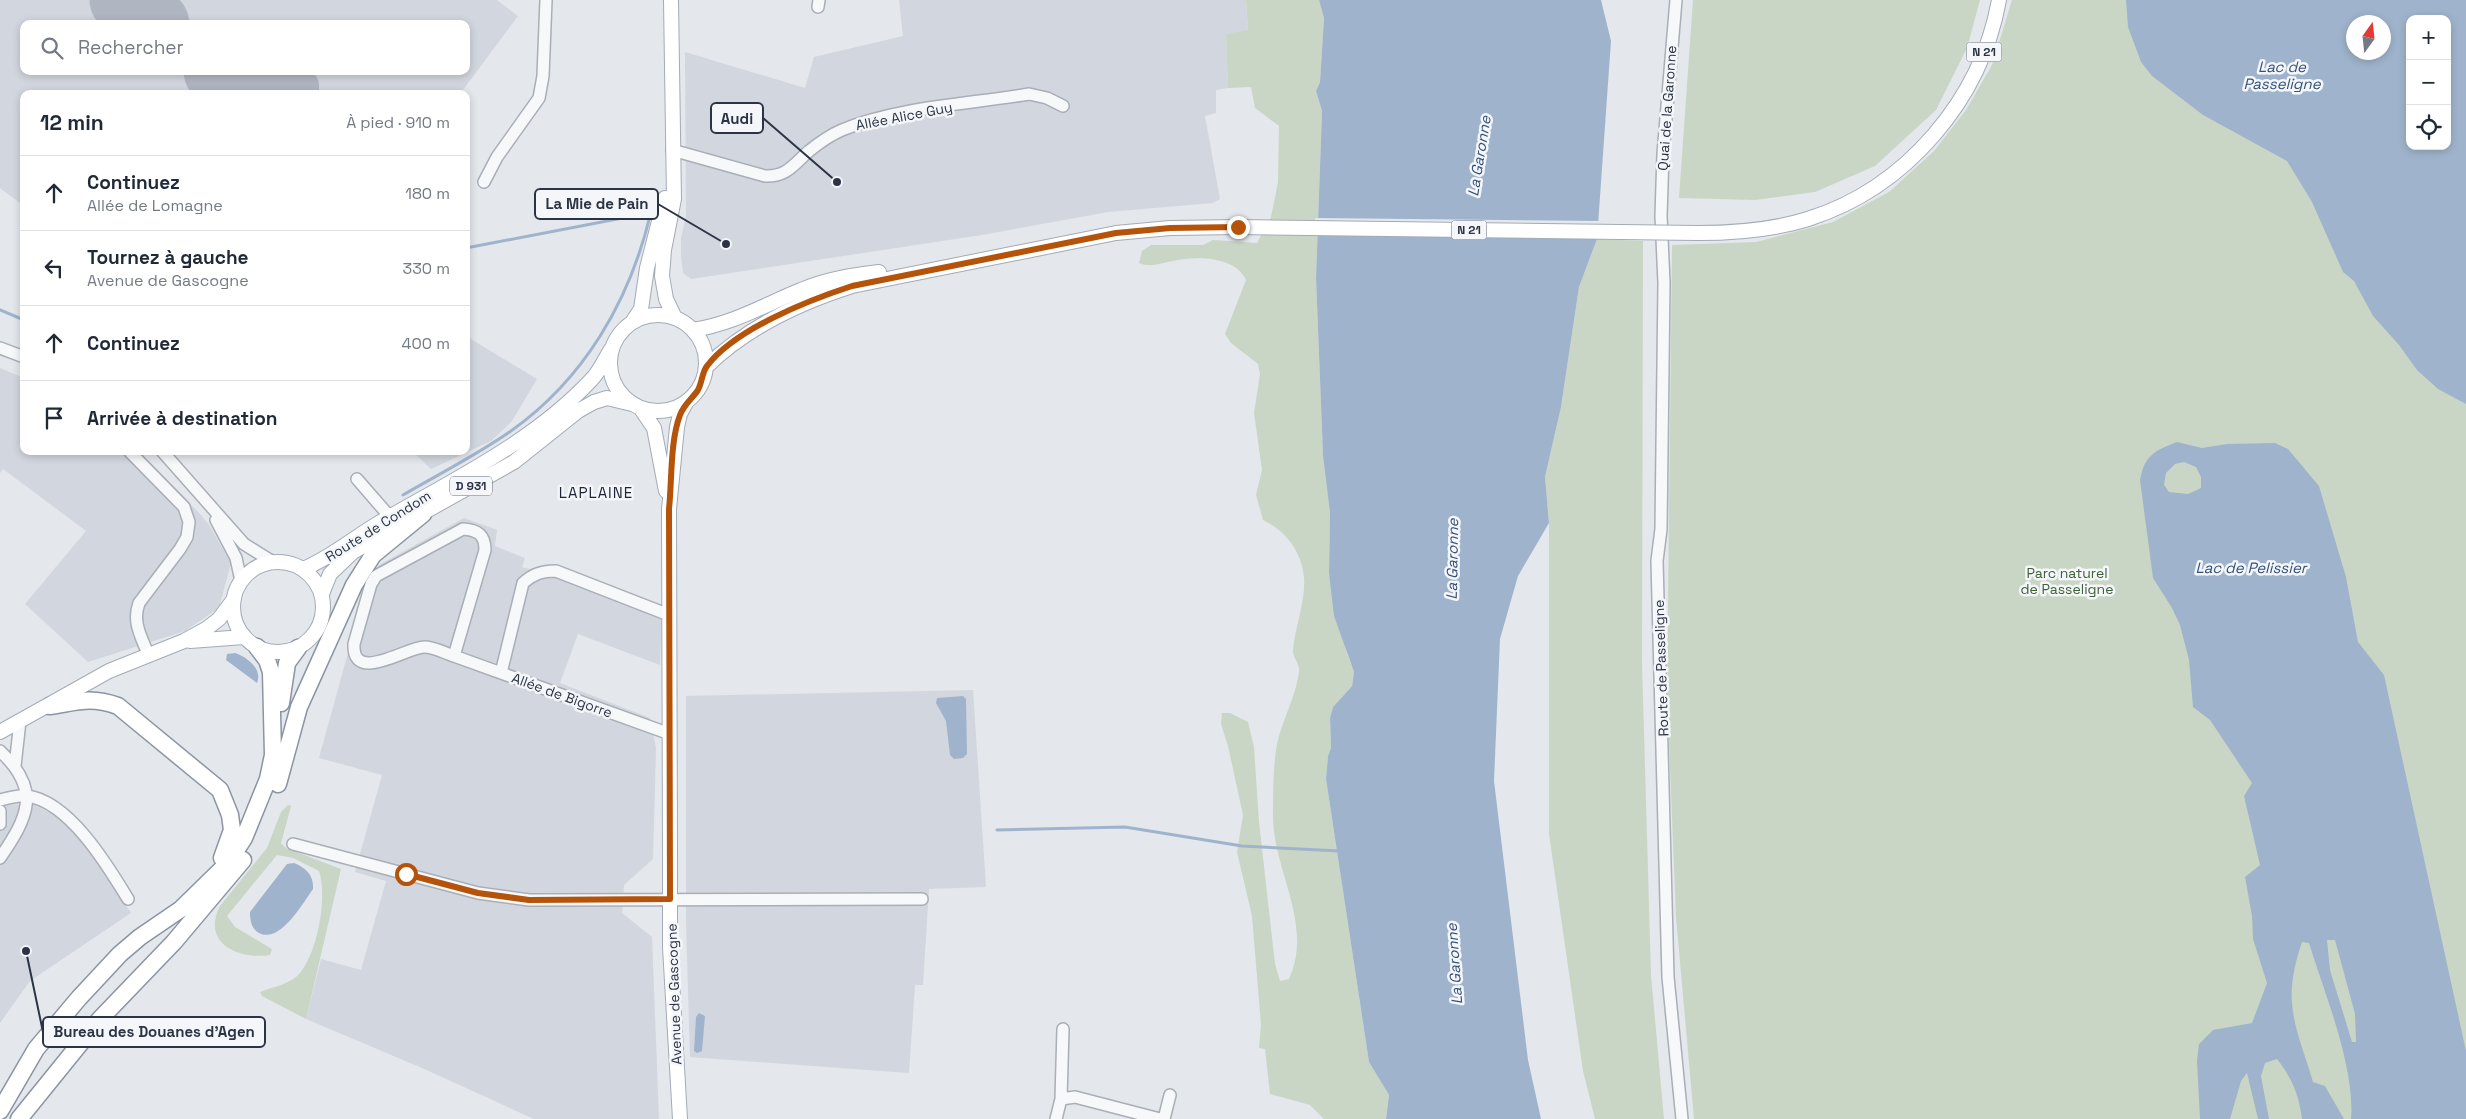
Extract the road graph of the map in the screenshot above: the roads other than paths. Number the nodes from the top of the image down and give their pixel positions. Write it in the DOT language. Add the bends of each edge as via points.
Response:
graph roads {
  1 [pos="546,0"];
  2 [pos="671,0"];
  3 [pos="1676,0"];
  4 [pos="1990,0"];
  5 [pos="1999,0"];
  6 [pos="1063,106"];
  7 [pos="672,154"];
  8 [pos="484,182"];
  9 [pos="1661,216"];
  10 [pos="1239,224"];
  11 [pos="1698,230"];
  12 [pos="675,318"];
  13 [pos="634,321"];
  14 [pos="693,330"];
  15 [pos="0,348"];
  16 [pos="611,349"];
  17 [pos="20,356"];
  18 [pos="706,367"];
  19 [pos="687,402"];
  20 [pos="637,406"];
  21 [pos="133,455"];
  22 [pos="166,455"];
  23 [pos="357,479"];
  24 [pos="196,489"];
  25 [pos="669,509"];
  26 [pos="423,514"];
  27 [pos="390,517"];
  28 [pos="273,562"];
  29 [pos="303,568"];
  30 [pos="241,581"];
  31 [pos="322,594"];
  32 [pos="234,599"];
  33 [pos="669,615"];
  34 [pos="184,641"];
  35 [pos="251,642"];
  36 [pos="298,648"];
  37 [pos="148,654"];
  38 [pos="454,656"];
  39 [pos="500,673"];
  40 [pos="48,706"];
  41 [pos="20,721"];
  42 [pos="0,732"];
  43 [pos="670,734"];
  44 [pos="0,751"];
  45 [pos="15,766"];
  46 [pos="278,784"];
  47 [pos="27,796"];
  48 [pos="0,800"];
  49 [pos="0,811"];
  50 [pos="0,824"];
  51 [pos="292,844"];
  52 [pos="0,858"];
  53 [pos="211,880"];
  54 [pos="128,899"];
  55 [pos="670,899"];
  56 [pos="922,900"];
  57 [pos="1063,1029"];
  58 [pos="1170,1095"];
  59 [pos="1062,1099"];
  60 [pos="0,1111"];
  61 [pos="19,1119"];
  62 [pos="680,1119"];
  63 [pos="1056,1119"];
  64 [pos="1162,1119"];
  65 [pos="1682,1119"];
  1 -- 8 [label="street" via="539,98"];
  2 -- 7 [label="main road"];
  3 -- 9 [label="street, Quai de la Garonne"];
  4 -- 11 [label="main road, N 21" via="1975,52 1954,97 1931,130 1883,175 1847,197 1811,212 1758,224"];
  5 -- 11 [label="main road, N 21" via="1985,48 1960,101 1929,140 1887,178 1844,205 1806,220 1752,230"];
  6 -- 7 [label="street, Allée Alice Guy" via="1030,94 873,120 839,131 820,142 793,168 776,176"];
  7 -- 12 [label="main road" via="674,199 662,276 666,299"];
  7 -- 13 [label="main road" via="644,296"];
  9 -- 65 [label="street, Route de Passeligne" via="1664,283 1661,529 1657,561 1668,976"];
  10 -- 11 [label="main road, N 21, bridge"];
  10 -- 14 [label="main road, N 21" via="1172,223 1113,228 908,268 853,275 802,289 718,326"];
  10 -- 18 [label="main road, N 21" via="1116,233 852,286 814,299 758,327 726,348"];
  12 -- 13 [label="main road" via="654,315"];
  12 -- 14 [label="main road"];
  13 -- 16 [label="main road" via="616,338"];
  14 -- 18 [label="main road" via="701,341"];
  15 -- 17 [label="street"];
  16 -- 20 [label="main road" via="609,365 612,380 620,394"];
  16 -- 27 [label="main road, Route de Condom / D 931" via="594,377 532,430 503,451"];
  18 -- 19 [label="main road" via="697,392"];
  19 -- 20 [label="main road" via="657,412"];
  19 -- 25 [label="main road, Avenue de Gascogne" via="677,427"];
  20 -- 25 [label="main road, Avenue de Gascogne" via="654,428"];
  20 -- 26 [label="main road, Route de Condom / D 931" via="607,398 594,402 514,462"];
  21 -- 37 [label="street" via="184,507 189,522 187,537 180,549 136,611 136,623"];
  22 -- 24 [label="street"];
  23 -- 27 [label="street"];
  24 -- 28 [label="street" via="244,544"];
  24 -- 30 [label="street" via="229,543 240,568"];
  25 -- 33 [label="main road, Avenue de Gascogne"];
  26 -- 31 [label="main road, Route de Condom / D 931" via="352,552 330,574"];
  26 -- 46 [label="highway" via="373,555 354,585 299,707"];
  27 -- 29 [label="main road, Route de Condom / D 931" via="322,561"];
  28 -- 29 [label="main road"];
  28 -- 30 [label="main road" via="250,572"];
  29 -- 31 [label="main road" via="318,584"];
  30 -- 32 [label="main road"];
  31 -- 36 [label="main road" via="324,606 320,625"];
  32 -- 34 [label="main road" via="219,619"];
  32 -- 35 [label="main road" via="235,619"];
  33 -- 39 [label="street" via="556,571 544,571 523,583"];
  33 -- 43 [label="main road, Avenue de Gascogne"];
  34 -- 35 [label="main road"];
  34 -- 37 [label="main road"];
  35 -- 36 [label="main road" via="270,651"];
  35 -- 53 [label="highway" via="267,660 271,672 273,755 268,779 244,838 227,864"];
  36 -- 46 [label="highway" via="287,663 282,686"];
  37 -- 40 [label="main road" via="109,671"];
  38 -- 38 [label="street, Allée de Bigorre" via="423,647 369,664 353,652 376,576 463,529 474,529 482,535 485,550"];
  38 -- 39 [label="street, Allée de Bigorre"];
  39 -- 43 [label="street, Allée de Bigorre"];
  40 -- 41 [label="main road"];
  40 -- 53 [label="highway" via="86,699 118,706 220,790 232,830"];
  41 -- 42 [label="main road"];
  41 -- 45 [label="street"];
  43 -- 55 [label="main road, Avenue de Gascogne"];
  44 -- 45 [label="street"];
  45 -- 47 [label="street" via="24,781"];
  46 -- 61 [label="highway" via="264,821 236,871 100,1019"];
  47 -- 48 [label="street"];
  47 -- 52 [label="street" via="22,825"];
  47 -- 54 [label="street" via="47,803 89,840"];
  49 -- 50 [label="street"];
  51 -- 55 [label="street" via="496,897 529,900"];
  53 -- 60 [label="highway" via="181,909 140,936 114,960 36,1048"];
  55 -- 56 [label="street"];
  55 -- 62 [label="main road, Avenue de Gascogne"];
  57 -- 59 [label="street"];
  58 -- 64 [label="street"];
  59 -- 63 [label="street"];
  59 -- 64 [label="street" via="1075,1097"];
}
